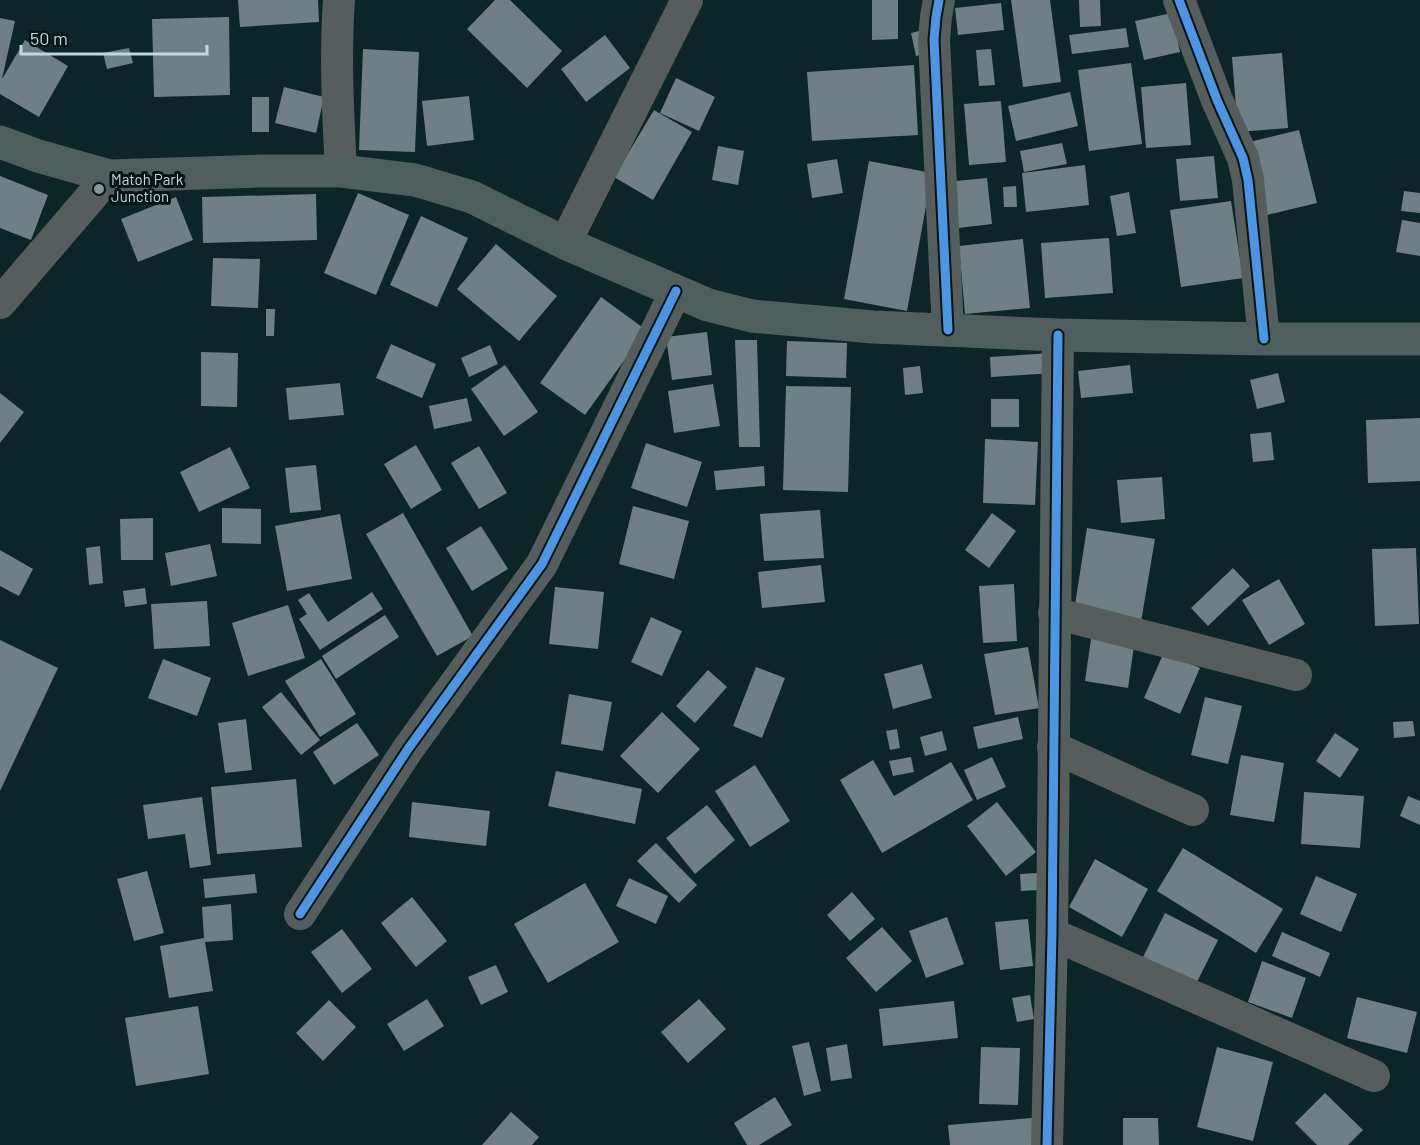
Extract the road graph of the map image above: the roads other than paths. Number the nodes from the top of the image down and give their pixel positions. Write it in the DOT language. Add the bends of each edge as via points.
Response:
graph roads {
  1 [pos="339,0"];
  2 [pos="687,0"];
  3 [pos="939,0"];
  4 [pos="1179,0"];
  5 [pos="0,142"];
  6 [pos="341,171"];
  7 [pos="108,176"];
  8 [pos="565,243"];
  9 [pos="676,291"];
  10 [pos="0,303"];
  11 [pos="948,330"];
  12 [pos="1058,335"];
  13 [pos="1264,339"];
  14 [pos="1420,339"];
  15 [pos="1054,613"];
  16 [pos="1296,675"];
  17 [pos="1053,747"];
  18 [pos="1193,810"];
  19 [pos="300,914"];
  20 [pos="1052,934"];
  21 [pos="1374,1076"];
  22 [pos="1047,1145"];
  1 -- 6 [label="street" via="336,40"];
  2 -- 8 [label="street"];
  3 -- 11 [label="street" via="934,40"];
  4 -- 13 [label="street" via="1243,159"];
  5 -- 7 [label="main road"];
  6 -- 7 [label="main road"];
  6 -- 8 [label="main road" via="415,180 472,197"];
  7 -- 10 [label="street"];
  8 -- 9 [label="main road"];
  9 -- 11 [label="main road" via="708,305 752,316"];
  9 -- 19 [label="street" via="542,564 408,749"];
  11 -- 12 [label="main road"];
  12 -- 13 [label="main road"];
  12 -- 15 [label="street"];
  13 -- 14 [label="main road"];
  15 -- 16 [label="street"];
  15 -- 17 [label="street"];
  17 -- 18 [label="street"];
  17 -- 20 [label="street"];
  20 -- 21 [label="street"];
  20 -- 22 [label="street"];
}
